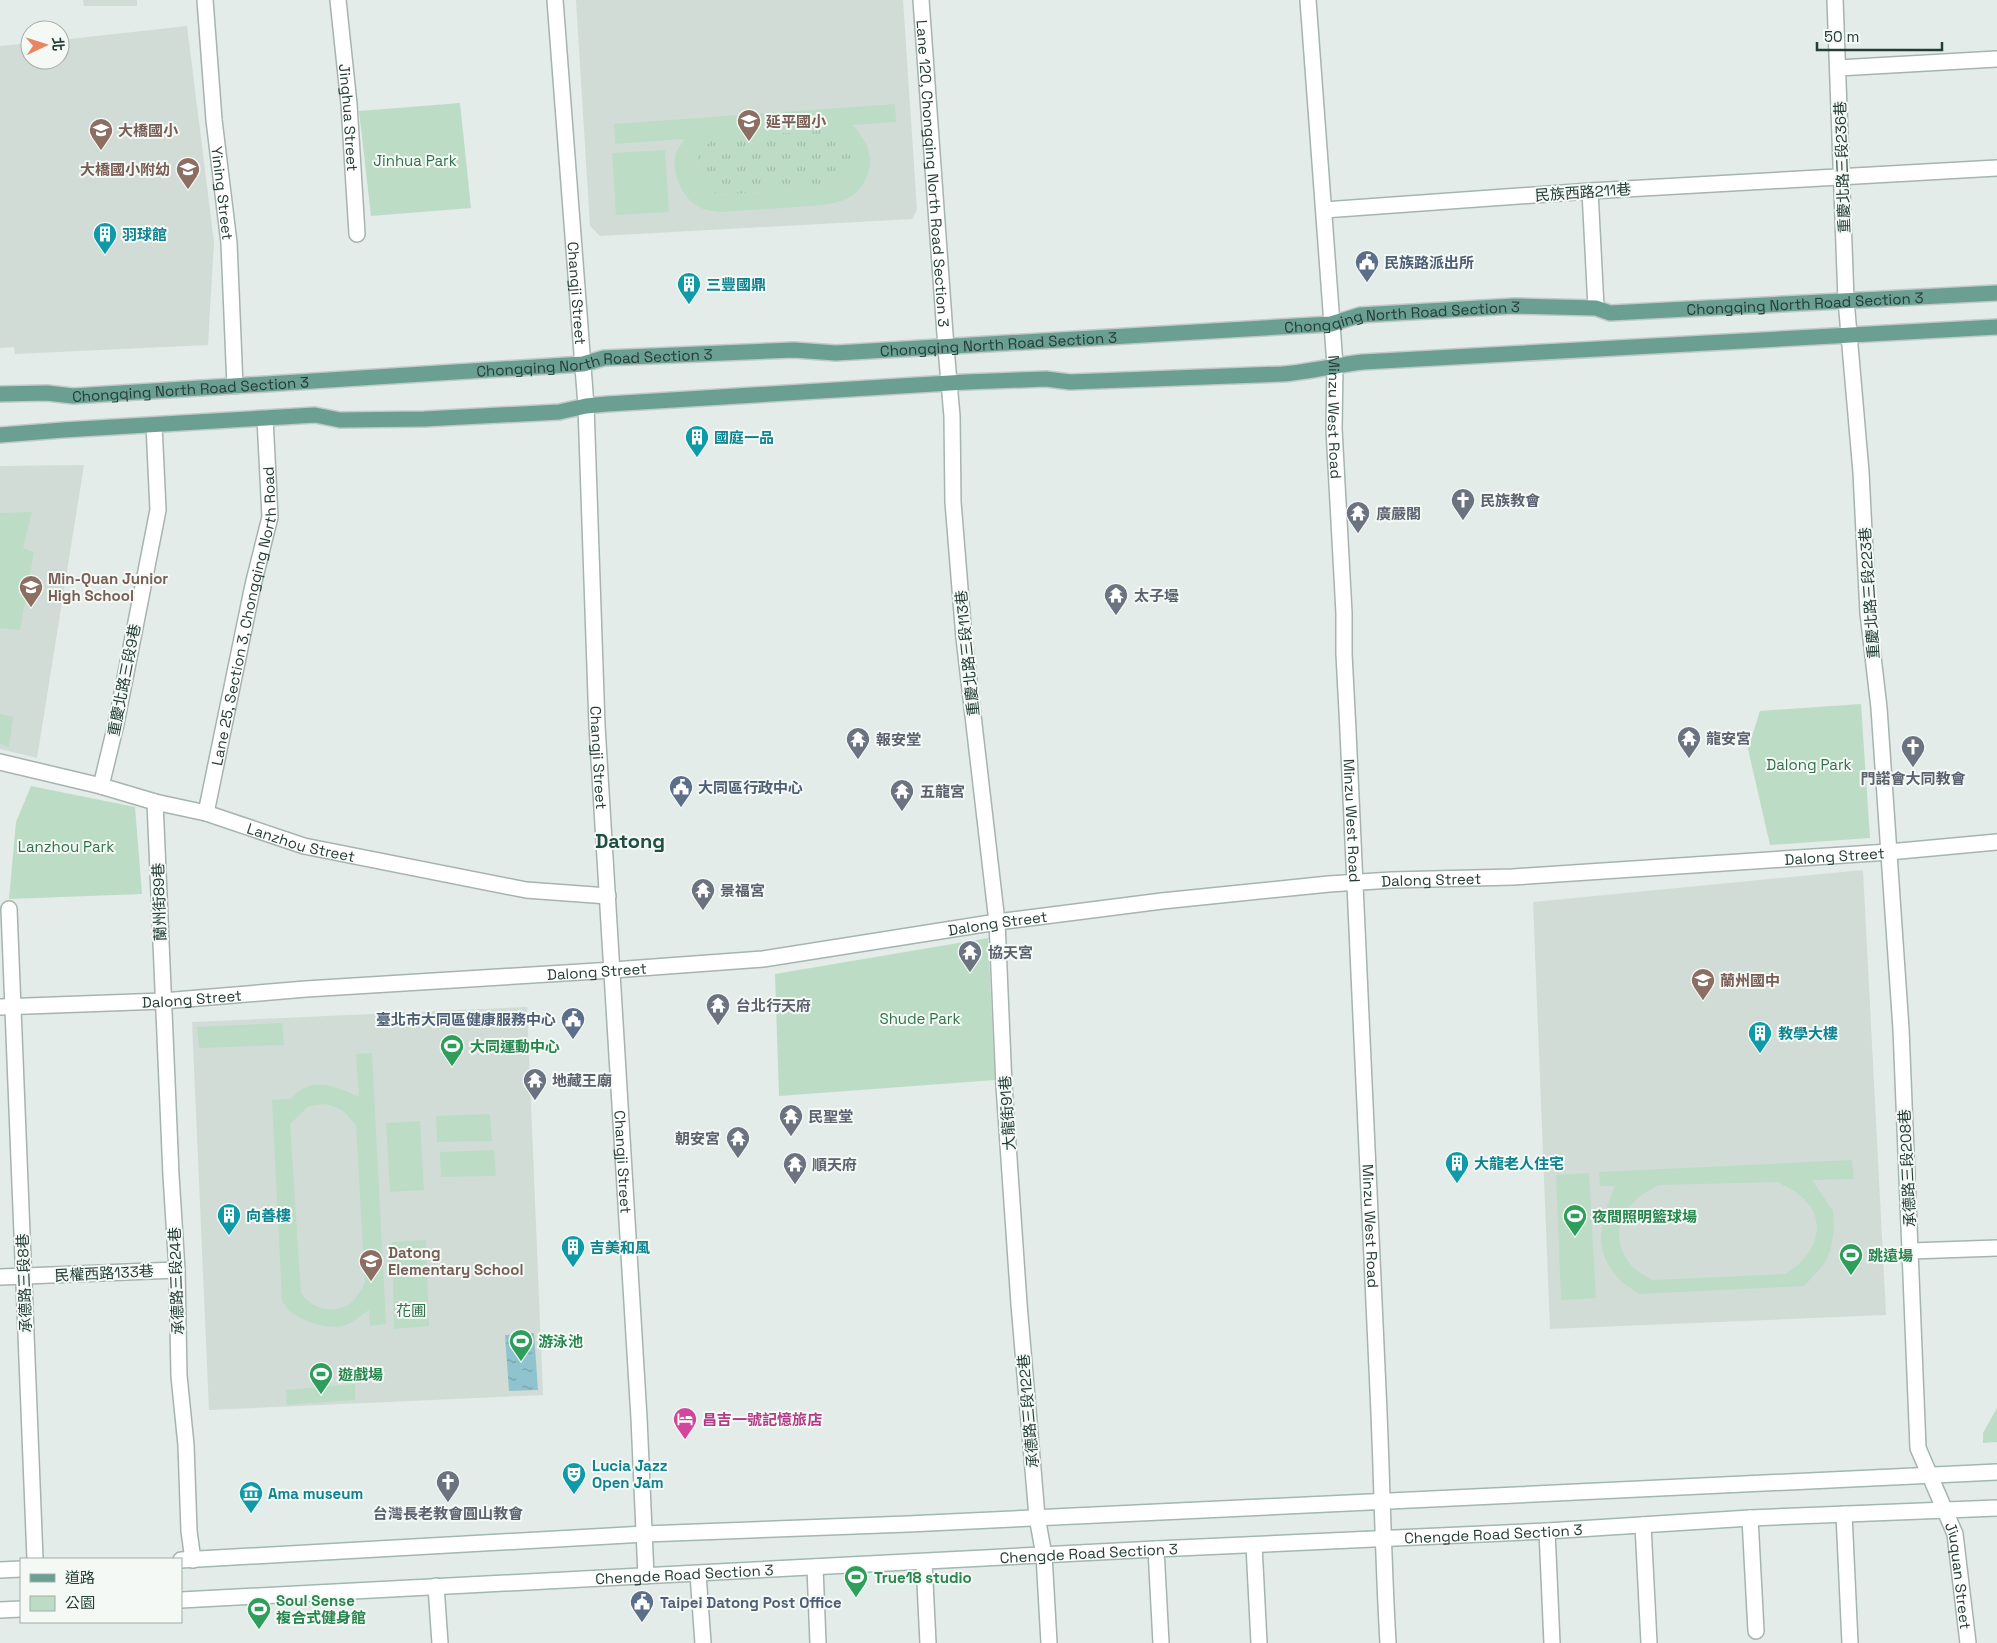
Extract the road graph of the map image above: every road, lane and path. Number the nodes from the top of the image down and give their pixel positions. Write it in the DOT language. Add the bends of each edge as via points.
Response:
graph roads {
  1 [pos="205,0"];
  2 [pos="338,0"];
  3 [pos="555,0"];
  4 [pos="921,0"];
  5 [pos="1308,0"];
  6 [pos="1835,0"];
  7 [pos="1997,59"];
  8 [pos="1838,68"];
  9 [pos="1997,168"];
  10 [pos="1843,176"];
  11 [pos="1590,191"];
  12 [pos="1324,210"];
  13 [pos="358,234"];
  14 [pos="1997,293"];
  15 [pos="1846,300"];
  16 [pos="1596,308"];
  17 [pos="1331,324"];
  18 [pos="1997,327"];
  19 [pos="1850,335"];
  20 [pos="946,348"];
  21 [pos="583,364"];
  22 [pos="1335,365"];
  23 [pos="950,384"];
  24 [pos="235,386"];
  25 [pos="0,394"];
  26 [pos="586,406"];
  27 [pos="265,418"];
  28 [pos="154,425"];
  29 [pos="0,436"];
  30 [pos="0,762"];
  31 [pos="101,786"];
  32 [pos="155,802"];
  33 [pos="206,813"];
  34 [pos="1997,842"];
  35 [pos="1889,852"];
  36 [pos="1355,882"];
  37 [pos="608,896"];
  38 [pos="9,909"];
  39 [pos="998,922"];
  40 [pos="613,970"];
  41 [pos="163,1001"];
  42 [pos="6,1007"];
  43 [pos="1997,1248"];
  44 [pos="1911,1251"];
  45 [pos="177,1270"];
  46 [pos="24,1276"];
  47 [pos="0,1277"];
  48 [pos="1020,1304"];
  49 [pos="1997,1472"];
  50 [pos="1929,1474"];
  51 [pos="1382,1500"];
  52 [pos="1997,1508"];
  53 [pos="1946,1510"];
  54 [pos="1844,1514"];
  55 [pos="1037,1517"];
  56 [pos="1750,1518"];
  57 [pos="1643,1525"];
  58 [pos="1547,1531"];
  59 [pos="645,1534"];
  60 [pos="1382,1539"];
  61 [pos="1254,1545"];
  62 [pos="1156,1549"];
  63 [pos="1044,1555"];
  64 [pos="35,1558"];
  65 [pos="187,1560"];
  66 [pos="924,1562"];
  67 [pos="815,1567"];
  68 [pos="20,1569"];
  69 [pos="0,1570"];
  70 [pos="698,1574"];
  71 [pos="646,1576"];
  72 [pos="436,1586"];
  73 [pos="182,1600"];
  74 [pos="20,1609"];
  75 [pos="0,1610"];
  76 [pos="1756,1631"];
  77 [pos="440,1643"];
  78 [pos="703,1643"];
  79 [pos="818,1643"];
  80 [pos="928,1643"];
  81 [pos="1048,1643"];
  82 [pos="1161,1643"];
  83 [pos="1259,1643"];
  84 [pos="1388,1643"];
  85 [pos="1552,1643"];
  86 [pos="1650,1643"];
  87 [pos="1850,1643"];
  88 [pos="1968,1643"];
  1 -- 24 [label="street, Yining Street" via="214,120 229,243"];
  2 -- 13 [label="street, Jinghua Street"];
  3 -- 21 [label="street, Changji Street"];
  4 -- 20 [label="street, Lane 120, Chongqing North Road Section 3"];
  5 -- 12 [label="street, Minzu West Road"];
  6 -- 8 [label="street, 重慶北路三段236巷"];
  7 -- 8 [label="street"];
  8 -- 10 [label="street, 重慶北路三段236巷"];
  9 -- 10 [label="street, 民族西路211巷"];
  10 -- 11 [label="street, 民族西路211巷"];
  10 -- 15 [label="street, 重慶北路三段236巷"];
  11 -- 12 [label="street, 民族西路211巷"];
  11 -- 16 [label="street"];
  12 -- 17 [label="street, Minzu West Road"];
  14 -- 15 [label="main road, Chongqing North Road Section 3"];
  15 -- 16 [label="main road, Chongqing North Road Section 3" via="1610,313"];
  15 -- 19 [label="street, 重慶北路三段236巷"];
  16 -- 17 [label="main road, Chongqing North Road Section 3" via="1514,306 1360,315"];
  17 -- 20 [label="main road, Chongqing North Road Section 3"];
  17 -- 22 [label="street, Minzu West Road"];
  18 -- 19 [label="main road"];
  19 -- 22 [label="main road"];
  19 -- 35 [label="street, 重慶北路三段223巷" via="1868,613 1879,708"];
  20 -- 21 [label="main road, Chongqing North Road Section 3" via="604,358"];
  20 -- 23 [label="street, Lane 120, Chongqing North Road Section 3"];
  21 -- 24 [label="main road, Chongqing North Road Section 3"];
  21 -- 26 [label="street, Changji Street"];
  22 -- 23 [label="main road" via="1282,374"];
  22 -- 36 [label="street, Minzu West Road" via="1334,429"];
  23 -- 26 [label="main road"];
  23 -- 39 [label="street, 重慶北路三段113巷" via="952,502 964,638"];
  24 -- 25 [label="main road, Chongqing North Road Section 3" via="73,396"];
  26 -- 27 [label="main road" via="559,412 424,419 340,420 315,415"];
  26 -- 37 [label="street, Changji Street" via="597,726"];
  27 -- 28 [label="main road"];
  27 -- 33 [label="street, Lane 25, Section 3, Chongqing North Road" via="270,517"];
  28 -- 29 [label="main road"];
  28 -- 31 [label="street, 重慶北路三段9巷" via="158,510"];
  30 -- 31 [label="street, Lanzhou Street"];
  31 -- 32 [label="street, Lanzhou Street"];
  32 -- 33 [label="street, Lanzhou Street"];
  32 -- 41 [label="street, 蘭州街89巷"];
  33 -- 37 [label="street, Lanzhou Street" via="313,848 526,890"];
  34 -- 35 [label="street, Dalong Street"];
  35 -- 36 [label="street, Dalong Street" via="1512,877"];
  35 -- 44 [label="street, 承德路三段208巷"];
  36 -- 39 [label="street, Dalong Street" via="1162,901"];
  36 -- 51 [label="street, Minzu West Road"];
  37 -- 40 [label="street, Changji Street"];
  38 -- 42 [label="street, 承德路三段8巷"];
  39 -- 40 [label="street, Dalong Street" via="763,959"];
  39 -- 48 [label="street, 大龍街91巷" via="1004,1086"];
  40 -- 41 [label="street, Dalong Street"];
  40 -- 59 [label="street, Changji Street"];
  41 -- 42 [label="street, Dalong Street"];
  41 -- 45 [label="street, 承德路三段24巷"];
  42 -- 46 [label="street, 承德路三段8巷"];
  43 -- 44 [label="street"];
  44 -- 50 [label="street, 承德路三段208巷" via="1918,1448"];
  45 -- 46 [label="street, 民權西路133巷"];
  45 -- 65 [label="street, 承德路三段24巷" via="179,1376 186,1445 189,1531"];
  46 -- 47 [label="street, 民權西路133巷"];
  46 -- 64 [label="street, 承德路三段8巷"];
  48 -- 55 [label="street, 承德路三段122巷"];
  49 -- 50 [label="street"];
  50 -- 51 [label="street"];
  50 -- 53 [label="street, 承德路三段208巷"];
  51 -- 55 [label="street"];
  51 -- 60 [label="street, Minzu West Road"];
  52 -- 53 [label="street, Chengde Road Section 3"];
  53 -- 54 [label="street, Chengde Road Section 3"];
  53 -- 88 [label="street, Jiuquan Street" via="1955,1534"];
  54 -- 56 [label="street, Chengde Road Section 3"];
  54 -- 87 [label="street"];
  55 -- 59 [label="street"];
  55 -- 63 [label="street, 承德路三段122巷"];
  56 -- 57 [label="street, Chengde Road Section 3"];
  56 -- 76 [label="street"];
  57 -- 58 [label="street, Chengde Road Section 3"];
  57 -- 86 [label="street"];
  58 -- 60 [label="street, Chengde Road Section 3"];
  58 -- 85 [label="street"];
  59 -- 65 [label="street"];
  59 -- 71 [label="street, Changji Street"];
  60 -- 61 [label="street, Chengde Road Section 3"];
  60 -- 84 [label="street, Minzu West Road"];
  61 -- 62 [label="street, Chengde Road Section 3"];
  61 -- 83 [label="street"];
  62 -- 63 [label="street, Chengde Road Section 3"];
  62 -- 82 [label="street"];
  63 -- 66 [label="street, Chengde Road Section 3"];
  63 -- 81 [label="street, 承德路三段122巷"];
  66 -- 67 [label="street, Chengde Road Section 3"];
  66 -- 80 [label="street"];
  67 -- 70 [label="street, Chengde Road Section 3"];
  67 -- 79 [label="street"];
  68 -- 69 [label="street"];
  70 -- 71 [label="street, Chengde Road Section 3"];
  70 -- 78 [label="street"];
  71 -- 72 [label="street, Chengde Road Section 3"];
  72 -- 73 [label="street, Chengde Road Section 3"];
  72 -- 77 [label="street"];
  74 -- 75 [label="street"];
}
